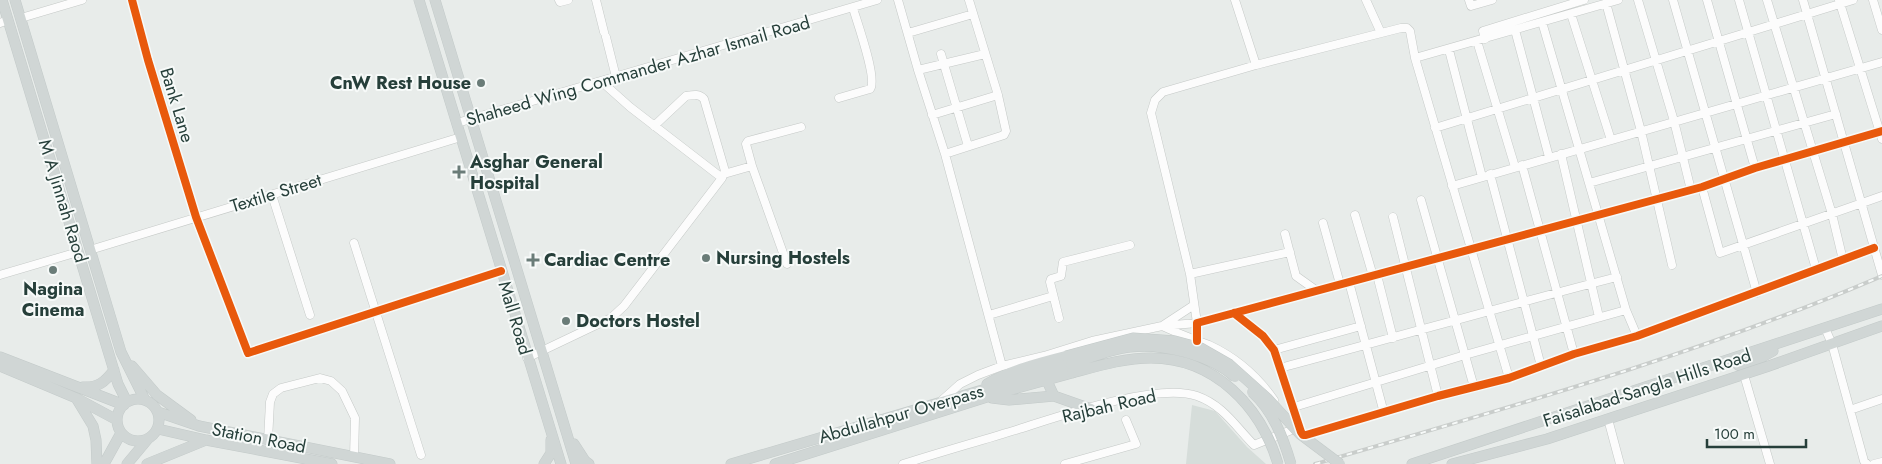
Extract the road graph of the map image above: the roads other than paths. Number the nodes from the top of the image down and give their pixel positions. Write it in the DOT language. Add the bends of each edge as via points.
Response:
graph roads {
  1 [pos="2,0"];
  2 [pos="15,0"];
  3 [pos="82,0"];
  4 [pos="132,0"];
  5 [pos="419,0"];
  6 [pos="435,0"];
  7 [pos="559,0"];
  8 [pos="568,0"];
  9 [pos="596,0"];
  10 [pos="877,0"];
  11 [pos="898,0"];
  12 [pos="969,0"];
  13 [pos="1235,0"];
  14 [pos="1366,0"];
  15 [pos="1469,0"];
  16 [pos="1492,0"];
  17 [pos="1584,0"];
  18 [pos="1618,0"];
  19 [pos="1638,0"];
  20 [pos="1673,0"];
  21 [pos="1707,0"];
  22 [pos="1739,0"];
  23 [pos="1767,0"];
  24 [pos="1804,0"];
  25 [pos="1853,0"];
  26 [pos="1873,0"];
  27 [pos="1840,2"];
  28 [pos="1606,4"];
  29 [pos="853,8"];
  30 [pos="973,14"];
  31 [pos="1571,14"];
  32 [pos="1808,14"];
  33 [pos="21,18"];
  34 [pos="4,21"];
  35 [pos="1542,22"];
  36 [pos="1774,24"];
  37 [pos="1515,30"];
  38 [pos="1882,30"];
  39 [pos="1748,32"];
  40 [pos="908,33"];
  41 [pos="1381,33"];
  42 [pos="1481,40"];
  43 [pos="1719,41"];
  44 [pos="1449,50"];
  45 [pos="1688,50"];
  46 [pos="941,54"];
  47 [pos="985,54"];
  48 [pos="1415,58"];
  49 [pos="1656,60"];
  50 [pos="1882,62"];
  51 [pos="944,64"];
  52 [pos="1256,65"];
  53 [pos="1860,68"];
  54 [pos="918,70"];
  55 [pos="1624,70"];
  56 [pos="616,78"];
  57 [pos="1826,78"];
  58 [pos="1592,80"];
  59 [pos="602,82"];
  60 [pos="1793,87"];
  61 [pos="1562,89"];
  62 [pos="998,95"];
  63 [pos="1766,95"];
  64 [pos="839,98"];
  65 [pos="1533,98"];
  66 [pos="1737,103"];
  67 [pos="956,106"];
  68 [pos="1498,109"];
  69 [pos="1705,112"];
  70 [pos="1836,114"];
  71 [pos="932,115"];
  72 [pos="1467,118"];
  73 [pos="471,119"];
  74 [pos="1674,121"];
  75 [pos="457,123"];
  76 [pos="1804,123"];
  77 [pos="654,126"];
  78 [pos="801,127"];
  79 [pos="1434,128"];
  80 [pos="1641,131"];
  81 [pos="1776,131"];
  82 [pos="1881,134"];
  83 [pos="461,137"];
  84 [pos="1747,139"];
  85 [pos="1611,140"];
  86 [pos="1844,142"];
  87 [pos="968,146"];
  88 [pos="1716,148"];
  89 [pos="1579,149"];
  90 [pos="1813,151"];
  91 [pos="945,154"];
  92 [pos="1561,154"];
  93 [pos="1549,157"];
  94 [pos="1683,157"];
  95 [pos="1784,160"];
  96 [pos="752,166"];
  97 [pos="1519,166"];
  98 [pos="1649,166"];
  99 [pos="1755,168"];
  100 [pos="723,176"];
  101 [pos="1486,176"];
  102 [pos="1724,179"];
  103 [pos="1589,183"];
  104 [pos="1452,186"];
  105 [pos="1702,187"];
  106 [pos="1691,190"];
  107 [pos="272,194"];
  108 [pos="1882,196"];
  109 [pos="1657,199"];
  110 [pos="1421,200"];
  111 [pos="1861,203"];
  112 [pos="1598,214"];
  113 [pos="1832,214"];
  114 [pos="1355,215"];
  115 [pos="196,217"];
  116 [pos="1392,217"];
  117 [pos="1576,220"];
  118 [pos="1323,223"];
  119 [pos="1802,224"];
  120 [pos="1540,230"];
  121 [pos="1285,234"];
  122 [pos="1508,239"];
  123 [pos="354,243"];
  124 [pos="1130,245"];
  125 [pos="1743,245"];
  126 [pos="1874,248"];
  127 [pos="1470,249"];
  128 [pos="90,250"];
  129 [pos="78,252"];
  130 [pos="1290,252"];
  131 [pos="1438,259"];
  132 [pos="1843,260"];
  133 [pos="787,264"];
  134 [pos="1672,265"];
  135 [pos="1406,267"];
  136 [pos="1816,269"];
  137 [pos="501,271"];
  138 [pos="1190,274"];
  139 [pos="1375,275"];
  140 [pos="1882,275"];
  141 [pos="0,276"];
  142 [pos="1616,277"];
  143 [pos="1349,282"];
  144 [pos="1591,283"];
  145 [pos="1340,284"];
  146 [pos="1316,291"];
  147 [pos="1557,292"];
  148 [pos="1757,293"];
  149 [pos="1053,296"];
  150 [pos="1524,301"];
  151 [pos="1194,305"];
  152 [pos="1882,309"];
  153 [pos="1488,310"];
  154 [pos="1626,310"];
  155 [pos="375,313"];
  156 [pos="1234,313"];
  157 [pos="310,315"];
  158 [pos="988,316"];
  159 [pos="1600,317"];
  160 [pos="1059,318"];
  161 [pos="1456,320"];
  162 [pos="1197,323"];
  163 [pos="1162,326"];
  164 [pos="1361,326"];
  165 [pos="1567,326"];
  166 [pos="1882,326"];
  167 [pos="1421,328"];
  168 [pos="1826,328"];
  169 [pos="1533,336"];
  170 [pos="1637,336"];
  171 [pos="1393,338"];
  172 [pos="1798,338"];
  173 [pos="1197,341"];
  174 [pos="1833,344"];
  175 [pos="1366,345"];
  176 [pos="1499,346"];
  177 [pos="1274,350"];
  178 [pos="542,351"];
  179 [pos="120,352"];
  180 [pos="1574,354"];
  181 [pos="1466,355"];
  182 [pos="0,357"];
  183 [pos="528,358"];
  184 [pos="1070,364"];
  185 [pos="0,366"];
  186 [pos="1002,366"];
  187 [pos="1430,366"];
  188 [pos="1541,366"];
  189 [pos="1280,368"];
  190 [pos="114,370"];
  191 [pos="1744,375"];
  192 [pos="1509,378"];
  193 [pos="1047,380"];
  194 [pos="1376,383"];
  195 [pos="77,387"];
  196 [pos="1474,387"];
  197 [pos="1054,396"];
  198 [pos="1438,396"];
  199 [pos="76,398"];
  200 [pos="986,398"];
  201 [pos="1882,399"];
  202 [pos="145,400"];
  203 [pos="939,403"];
  204 [pos="125,404"];
  205 [pos="1294,407"];
  206 [pos="1091,409"];
  207 [pos="1850,410"];
  208 [pos="158,412"];
  209 [pos="1384,413"];
  210 [pos="1608,419"];
  211 [pos="117,420"];
  212 [pos="1126,420"];
  213 [pos="199,426"];
  214 [pos="1299,427"];
  215 [pos="158,429"];
  216 [pos="1291,430"];
  217 [pos="552,432"];
  218 [pos="121,433"];
  219 [pos="566,433"];
  220 [pos="147,440"];
  221 [pos="206,440"];
  222 [pos="268,440"];
  223 [pos="422,455"];
  224 [pos="354,457"];
  225 [pos="1466,462"];
  226 [pos="1882,462"];
  227 [pos="97,464"];
  228 [pos="104,464"];
  229 [pos="127,464"];
  230 [pos="147,464"];
  231 [pos="332,464"];
  232 [pos="390,464"];
  233 [pos="544,464"];
  234 [pos="561,464"];
  235 [pos="576,464"];
  236 [pos="589,464"];
  237 [pos="731,464"];
  238 [pos="775,464"];
  239 [pos="902,464"];
  240 [pos="1065,464"];
  241 [pos="1278,464"];
  242 [pos="1291,464"];
  243 [pos="1340,464"];
  244 [pos="1412,464"];
  245 [pos="1429,464"];
  246 [pos="1452,464"];
  247 [pos="1620,464"];
  248 [pos="1770,464"];
  249 [pos="1867,464"];
  250 [pos="1874,464"];
  1 -- 34 [label="main road, M A Jinnah Raod"];
  2 -- 33 [label="main road"];
  3 -- 33 [label="street"];
  4 -- 115 [label="street, Bank Lane"];
  5 -- 75 [label="main road, Mall Road"];
  6 -- 73 [label="main road, Mall Road"];
  7 -- 8 [label="street"];
  9 -- 56 [label="street"];
  10 -- 29 [label="street, Shaheed Wing Commander Azhar Ismail Road"];
  11 -- 40 [label="street"];
  12 -- 30 [label="street"];
  13 -- 52 [label="street"];
  14 -- 41 [label="street"];
  15 -- 16 [label="street" via="1471,6"];
  17 -- 42 [label="street" via="1483,31"];
  18 -- 28 [label="street"];
  19 -- 49 [label="street"];
  20 -- 45 [label="street"];
  21 -- 43 [label="street"];
  22 -- 39 [label="street"];
  23 -- 36 [label="street"];
  24 -- 32 [label="street"];
  25 -- 27 [label="street"];
  26 -- 38 [label="street"];
  27 -- 32 [label="street"];
  27 -- 53 [label="street"];
  28 -- 31 [label="street"];
  28 -- 55 [label="street"];
  29 -- 56 [label="street, Shaheed Wing Commander Azhar Ismail Road"];
  29 -- 64 [label="street" via="873,84 870,89"];
  30 -- 40 [label="street"];
  30 -- 47 [label="street"];
  31 -- 35 [label="street"];
  31 -- 58 [label="street"];
  32 -- 36 [label="street"];
  32 -- 57 [label="street"];
  33 -- 128 [label="main road"];
  34 -- 129 [label="main road, M A Jinnah Raod"];
  35 -- 37 [label="street"];
  35 -- 61 [label="street"];
  36 -- 39 [label="street"];
  36 -- 60 [label="street"];
  37 -- 42 [label="street"];
  37 -- 65 [label="street"];
  39 -- 43 [label="street"];
  39 -- 63 [label="street"];
  40 -- 54 [label="street"];
  41 -- 48 [label="street" via="1407,28"];
  41 -- 52 [label="street"];
  42 -- 44 [label="street"];
  42 -- 68 [label="street"];
  43 -- 45 [label="street"];
  43 -- 66 [label="street"];
  44 -- 48 [label="street"];
  44 -- 72 [label="street"];
  45 -- 49 [label="street"];
  45 -- 69 [label="street"];
  46 -- 51 [label="street"];
  47 -- 51 [label="street"];
  47 -- 62 [label="street"];
  48 -- 79 [label="street"];
  49 -- 55 [label="street"];
  49 -- 74 [label="street"];
  50 -- 53 [label="street"];
  51 -- 54 [label="street"];
  51 -- 67 [label="street"];
  52 -- 138 [label="street" via="1163,92 1155,100 1151,113"];
  53 -- 57 [label="street"];
  53 -- 82 [label="street"];
  54 -- 71 [label="street"];
  55 -- 58 [label="street"];
  55 -- 80 [label="street"];
  56 -- 59 [label="street, Shaheed Wing Commander Azhar Ismail Road"];
  57 -- 60 [label="street"];
  57 -- 70 [label="street"];
  58 -- 61 [label="street"];
  58 -- 85 [label="street"];
  59 -- 73 [label="street, Shaheed Wing Commander Azhar Ismail Road"];
  59 -- 77 [label="street"];
  60 -- 63 [label="street"];
  60 -- 76 [label="street"];
  61 -- 65 [label="street"];
  61 -- 89 [label="street"];
  62 -- 67 [label="street"];
  62 -- 87 [label="street" via="1006,133"];
  63 -- 66 [label="street"];
  63 -- 81 [label="street"];
  65 -- 68 [label="street"];
  65 -- 93 [label="street"];
  66 -- 69 [label="street"];
  66 -- 84 [label="street"];
  67 -- 71 [label="street"];
  67 -- 87 [label="street"];
  68 -- 72 [label="street"];
  68 -- 97 [label="street"];
  69 -- 74 [label="street"];
  69 -- 88 [label="street"];
  70 -- 76 [label="street"];
  70 -- 86 [label="street"];
  71 -- 91 [label="street"];
  72 -- 79 [label="street"];
  72 -- 101 [label="street"];
  73 -- 75 [label="street, Shaheed Wing Commander Azhar Ismail Road"];
  73 -- 178 [label="main road, Mall Road"];
  74 -- 80 [label="street"];
  74 -- 94 [label="street"];
  75 -- 83 [label="main road, Mall Road"];
  76 -- 81 [label="street"];
  76 -- 90 [label="street"];
  77 -- 100 [label="street"];
  77 -- 100 [label="street" via="686,96 702,97 725,171"];
  78 -- 96 [label="street" via="748,141"];
  79 -- 104 [label="street"];
  80 -- 85 [label="street"];
  80 -- 98 [label="street"];
  81 -- 84 [label="street"];
  81 -- 95 [label="street"];
  82 -- 86 [label="street"];
  83 -- 107 [label="street, Textile Street"];
  83 -- 137 [label="main road, Mall Road"];
  84 -- 88 [label="street"];
  84 -- 99 [label="street"];
  85 -- 89 [label="street"];
  86 -- 90 [label="street"];
  86 -- 111 [label="street"];
  87 -- 91 [label="street"];
  88 -- 94 [label="street"];
  88 -- 102 [label="street"];
  89 -- 92 [label="street"];
  89 -- 103 [label="street"];
  90 -- 95 [label="street"];
  90 -- 113 [label="street"];
  91 -- 158 [label="street"];
  92 -- 93 [label="street"];
  92 -- 117 [label="street"];
  93 -- 97 [label="street"];
  94 -- 98 [label="street"];
  94 -- 106 [label="street"];
  95 -- 99 [label="street"];
  95 -- 119 [label="street"];
  96 -- 100 [label="street"];
  96 -- 133 [label="street"];
  97 -- 101 [label="street"];
  97 -- 120 [label="street"];
  98 -- 103 [label="street"];
  98 -- 109 [label="street"];
  99 -- 102 [label="street"];
  100 -- 178 [label="street" via="624,306 611,318"];
  101 -- 104 [label="street"];
  101 -- 122 [label="street"];
  102 -- 105 [label="street"];
  102 -- 125 [label="street"];
  103 -- 112 [label="street"];
  104 -- 127 [label="street"];
  105 -- 106 [label="street"];
  105 -- 125 [label="street" via="1720,253"];
  106 -- 109 [label="street"];
  107 -- 115 [label="street, Textile Street"];
  107 -- 157 [label="street"];
  108 -- 111 [label="street"];
  109 -- 112 [label="street"];
  109 -- 134 [label="street"];
  110 -- 131 [label="street"];
  111 -- 113 [label="street"];
  111 -- 126 [label="street"];
  112 -- 117 [label="street"];
  112 -- 142 [label="street"];
  113 -- 119 [label="street"];
  113 -- 132 [label="street"];
  114 -- 139 [label="street"];
  115 -- 128 [label="street, Textile Street"];
  115 -- 155 [label="street, Bank Lane" via="248,353"];
  116 -- 135 [label="street"];
  117 -- 120 [label="street"];
  117 -- 144 [label="street"];
  118 -- 145 [label="street"];
  119 -- 125 [label="street"];
  119 -- 136 [label="street"];
  120 -- 122 [label="street"];
  120 -- 147 [label="street"];
  121 -- 130 [label="street"];
  122 -- 127 [label="street"];
  122 -- 150 [label="street"];
  123 -- 155 [label="street"];
  124 -- 149 [label="street" via="1064,261 1062,276 1050,280"];
  125 -- 148 [label="street"];
  126 -- 132 [label="street"];
  126 -- 140 [label="street"];
  127 -- 131 [label="street"];
  127 -- 153 [label="street"];
  128 -- 179 [label="main road"];
  129 -- 141 [label="street"];
  129 -- 190 [label="main road, M A Jinnah Raod"];
  130 -- 138 [label="street"];
  130 -- 146 [label="street" via="1296,276"];
  131 -- 135 [label="street"];
  131 -- 161 [label="street"];
  132 -- 136 [label="street"];
  135 -- 139 [label="street"];
  135 -- 167 [label="street"];
  136 -- 148 [label="street"];
  137 -- 155 [label="street"];
  137 -- 183 [label="main road, Mall Road"];
  138 -- 151 [label="street"];
  139 -- 143 [label="street"];
  139 -- 171 [label="street"];
  142 -- 144 [label="street"];
  142 -- 154 [label="street"];
  143 -- 145 [label="street"];
  143 -- 164 [label="street"];
  144 -- 147 [label="street"];
  144 -- 159 [label="street"];
  145 -- 146 [label="street"];
  146 -- 156 [label="street"];
  147 -- 150 [label="street"];
  147 -- 165 [label="street"];
  148 -- 170 [label="street"];
  149 -- 158 [label="street"];
  149 -- 160 [label="street"];
  150 -- 153 [label="street"];
  150 -- 169 [label="street"];
  151 -- 162 [label="street"];
  151 -- 163 [label="street"];
  152 -- 168 [label="main road, Faisalabad-Sangla Hills Road"];
  153 -- 161 [label="street"];
  153 -- 176 [label="street"];
  154 -- 159 [label="street"];
  154 -- 170 [label="street"];
  155 -- 223 [label="street"];
  156 -- 162 [label="street"];
  156 -- 177 [label="street" via="1263,336"];
  158 -- 186 [label="street"];
  159 -- 165 [label="street"];
  161 -- 167 [label="street"];
  161 -- 181 [label="street"];
  162 -- 163 [label="street"];
  162 -- 173 [label="street"];
  163 -- 173 [label="street"];
  163 -- 186 [label="street"];
  164 -- 175 [label="street"];
  164 -- 177 [label="street"];
  165 -- 169 [label="street"];
  165 -- 180 [label="street"];
  166 -- 174 [label="main road, Faisalabad-Sangla Hills Road"];
  167 -- 171 [label="street"];
  167 -- 187 [label="street"];
  168 -- 172 [label="main road, Faisalabad-Sangla Hills Road"];
  168 -- 174 [label="main road"];
  169 -- 176 [label="street"];
  169 -- 188 [label="street"];
  170 -- 180 [label="street"];
  171 -- 175 [label="street"];
  172 -- 244 [label="main road, Faisalabad-Sangla Hills Road"];
  172 -- 245 [label="main road" via="1762,357"];
  173 -- 216 [label="street" via="1224,354 1255,376"];
  174 -- 191 [label="main road, Faisalabad-Sangla Hills Road"];
  174 -- 207 [label="street"];
  175 -- 189 [label="street"];
  175 -- 194 [label="street"];
  176 -- 181 [label="street"];
  176 -- 192 [label="street"];
  177 -- 189 [label="street"];
  178 -- 183 [label="street"];
  178 -- 219 [label="main road, Mall Road"];
  179 -- 202 [label="main road"];
  179 -- 213 [label="main road" via="157,395"];
  180 -- 188 [label="street"];
  181 -- 187 [label="street"];
  181 -- 196 [label="street"];
  182 -- 195 [label="main road"];
  183 -- 217 [label="main road, Mall Road"];
  184 -- 193 [label="main road, Abdullahpur Overpass"];
  184 -- 203 [label="main road, Abdullahpur Overpass"];
  184 -- 241 [label="main road, bridge" via="1152,358 1182,362 1206,372 1226,384 1250,407 1265,430"];
  184 -- 242 [label="main road, bridge" via="1130,347 1181,350 1211,361 1254,394 1272,416"];
  184 -- 243 [label="main road, bridge" via="1133,338 1175,341 1201,348 1229,364 1300,434"];
  185 -- 199 [label="main road"];
  186 -- 203 [label="street" via="960,384"];
  187 -- 194 [label="street"];
  187 -- 198 [label="street"];
  188 -- 192 [label="street"];
  189 -- 205 [label="street"];
  190 -- 195 [label="main road" via="100,384"];
  190 -- 204 [label="main road, M A Jinnah Raod"];
  191 -- 210 [label="main road, Faisalabad-Sangla Hills Road"];
  191 -- 248 [label="street"];
  192 -- 196 [label="street"];
  193 -- 197 [label="main road"];
  193 -- 200 [label="main road, Abdullahpur Overpass"];
  194 -- 205 [label="street"];
  194 -- 209 [label="street"];
  195 -- 204 [label="main road"];
  196 -- 198 [label="street"];
  197 -- 200 [label="main road" via="1009,400"];
  197 -- 206 [label="main road"];
  198 -- 209 [label="street"];
  199 -- 211 [label="main road"];
  199 -- 227 [label="main road" via="93,426"];
  200 -- 238 [label="main road, Abdullahpur Overpass"];
  201 -- 207 [label="street"];
  202 -- 204 [label="main road"];
  202 -- 208 [label="main road"];
  203 -- 237 [label="main road, Abdullahpur Overpass"];
  204 -- 211 [label="main road"];
  205 -- 214 [label="street"];
  206 -- 216 [label="street, Rajbah Road" via="1167,392 1183,392 1198,396 1230,417 1254,445"];
  206 -- 239 [label="street, Rajbah Road"];
  207 -- 249 [label="street"];
  208 -- 213 [label="main road, Station Road"];
  208 -- 215 [label="main road"];
  209 -- 214 [label="street" via="1306,435"];
  210 -- 225 [label="main road, Faisalabad-Sangla Hills Road"];
  210 -- 247 [label="street"];
  211 -- 218 [label="main road"];
  212 -- 240 [label="street" via="1136,444"];
  213 -- 222 [label="main road, Station Road"];
  214 -- 216 [label="street, Rajbah Road"];
  215 -- 220 [label="main road"];
  215 -- 221 [label="main road, Station Road"];
  217 -- 233 [label="main road" via="551,454"];
  217 -- 234 [label="main road, Mall Road"];
  218 -- 220 [label="main road" via="133,441"];
  218 -- 228 [label="main road"];
  219 -- 235 [label="main road, Mall Road"];
  219 -- 236 [label="main road"];
  220 -- 229 [label="main road"];
  221 -- 230 [label="main road"];
  221 -- 231 [label="main road, Station Road"];
  222 -- 224 [label="main road, Station Road"];
  222 -- 224 [label="street" via="273,394 281,388 320,378 332,381 342,391 355,418"];
  224 -- 232 [label="main road, Station Road"];
  225 -- 246 [label="main road, Faisalabad-Sangla Hills Road"];
  226 -- 250 [label="street"];
}
